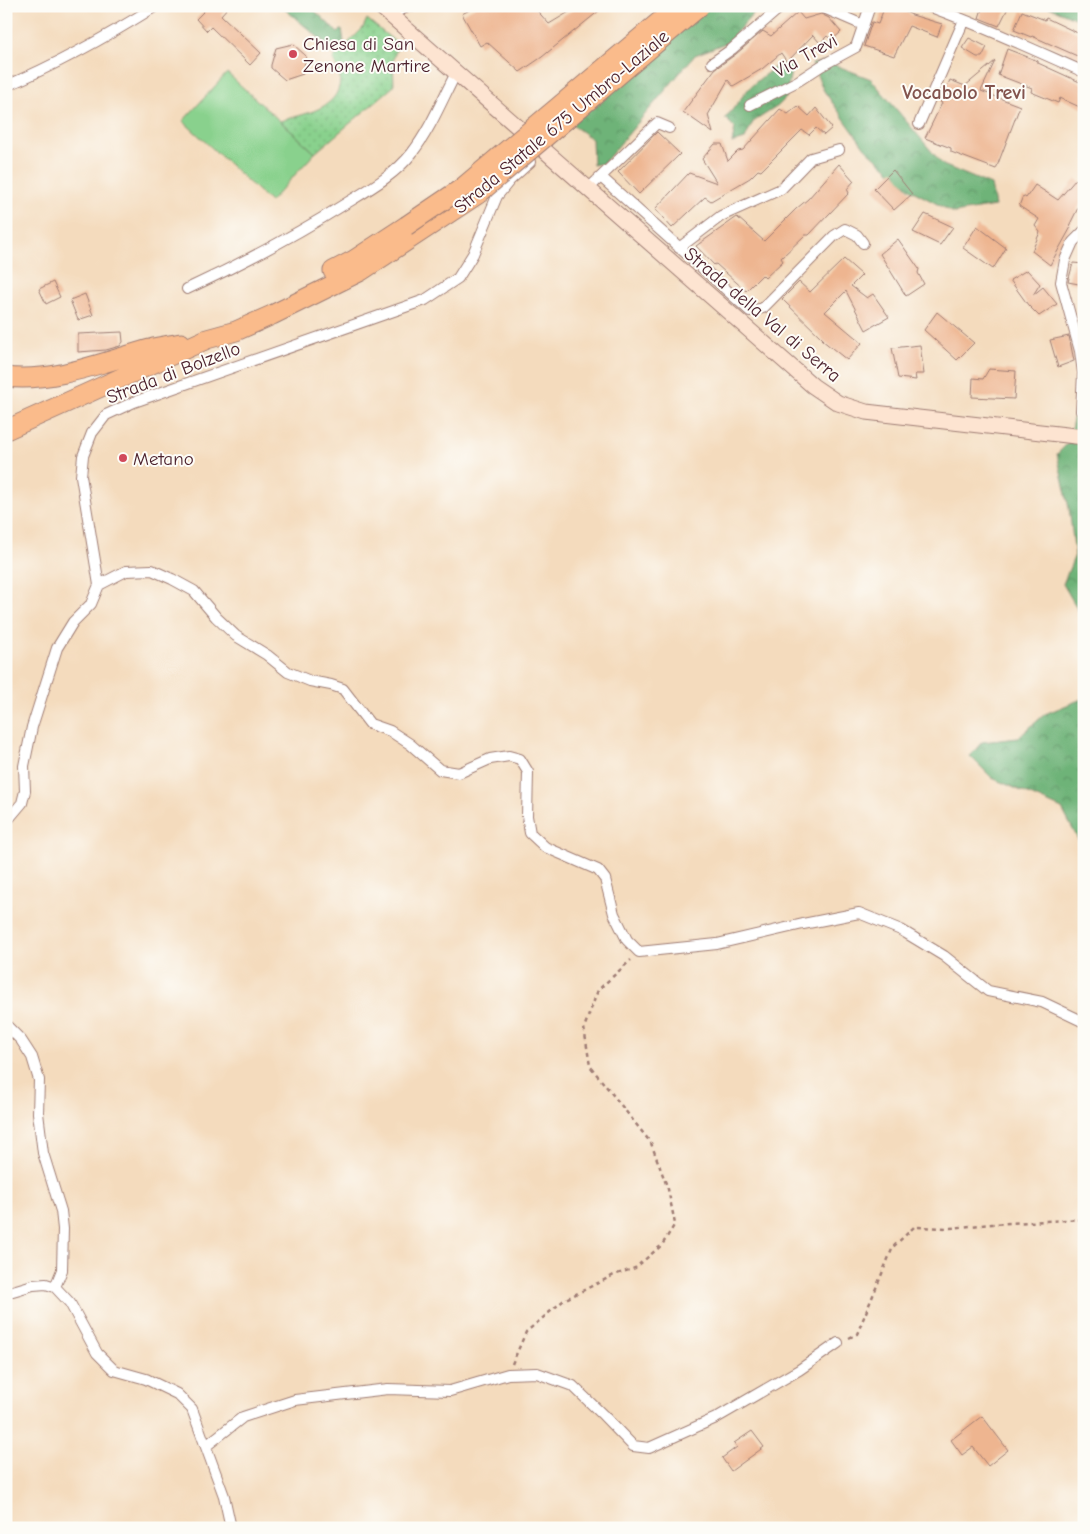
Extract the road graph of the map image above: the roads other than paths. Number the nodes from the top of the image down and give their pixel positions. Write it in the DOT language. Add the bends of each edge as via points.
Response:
graph roads {
  1 [pos="156,6"];
  2 [pos="411,6"];
  3 [pos="678,6"];
  4 [pos="700,6"];
  5 [pos="782,6"];
  6 [pos="819,6"];
  7 [pos="870,6"];
  8 [pos="928,6"];
  9 [pos="384,10"];
  10 [pos="964,20"];
  11 [pos="864,25"];
  12 [pos="712,63"];
  13 [pos="1084,72"];
  14 [pos="456,73"];
  15 [pos="6,86"];
  16 [pos="750,105"];
  17 [pos="919,124"];
  18 [pos="669,128"];
  19 [pos="543,149"];
  20 [pos="839,150"];
  21 [pos="601,177"];
  22 [pos="588,189"];
  23 [pos="1084,231"];
  24 [pos="410,232"];
  25 [pos="863,243"];
  26 [pos="679,248"];
  27 [pos="187,289"];
  28 [pos="207,339"];
  29 [pos="6,377"];
  30 [pos="1084,414"];
  31 [pos="6,430"];
  32 [pos="1084,437"];
  33 [pos="99,585"];
  34 [pos="6,822"];
  35 [pos="1084,1022"];
  36 [pos="6,1025"];
  37 [pos="56,1287"];
  38 [pos="6,1293"];
  39 [pos="838,1343"];
  40 [pos="206,1446"];
  41 [pos="231,1528"];
  1 -- 15 [label="street" via="115,32"];
  2 -- 9 [label="street"];
  3 -- 24 [label="highway, Strada Statale 675 Umbro-Laziale, bridge"];
  4 -- 24 [label="highway, Strada Statale 675 Umbro-Laziale, bridge" via="478,194"];
  5 -- 12 [label="street"];
  6 -- 11 [label="street, Via Trevi"];
  7 -- 11 [label="street, Via Trevi"];
  8 -- 10 [label="street"];
  9 -- 14 [label="street, Strada della Val di Serra"];
  10 -- 13 [label="street"];
  10 -- 17 [label="street"];
  11 -- 16 [label="street, Via Trevi" via="856,48"];
  14 -- 19 [label="street, Strada della Val di Serra"];
  14 -- 27 [label="street" via="425,133 411,154 392,173 302,231"];
  18 -- 21 [label="street" via="657,123"];
  19 -- 22 [label="street, Strada della Val di Serra"];
  19 -- 33 [label="street, Strada di Bolzello" via="497,196 473,254 458,278 425,300 134,402 106,415 92,433 83,456 81,476"];
  20 -- 26 [label="street, Strada della Val di Serra" via="811,158 781,189 721,216"];
  21 -- 22 [label="street"];
  21 -- 26 [label="street, Strada della Val di Serra"];
  22 -- 32 [label="street, Strada della Val di Serra" via="813,386 838,403 866,412"];
  23 -- 30 [label="street" via="1073,242 1061,282 1080,351 1083,374 1081,410"];
  24 -- 28 [label="highway, Strada Statale 675 Umbro-Laziale" via="232,322"];
  25 -- 26 [label="street, Strada della Val di Serra" via="857,235 845,229 834,236 763,308 750,312"];
  28 -- 29 [label="highway" via="152,348 55,375"];
  28 -- 31 [label="highway, Strada Statale 675 Umbro-Laziale"];
  33 -- 34 [label="street" via="91,604 73,622 56,648 32,727 24,766 24,797"];
  33 -- 35 [label="street" via="126,571 152,570 172,579 194,591 236,636 288,672 342,689 370,724 390,731 440,770 459,773 490,759 509,756 520,759 528,772 530,834 545,847 598,870 605,879 614,914 627,940 639,952 717,944 859,913 901,930 937,952 988,991 1042,1002"];
  36 -- 37 [label="street" via="32,1057 39,1080 38,1113 43,1153 61,1211 63,1229 62,1270"];
  37 -- 38 [label="street" via="46,1284"];
  37 -- 40 [label="street" via="70,1303 97,1353 114,1370 146,1379 177,1394 192,1409"];
  39 -- 40 [label="street" via="799,1370 716,1418 649,1448 633,1446 573,1386 537,1373 508,1374 450,1391 388,1390 295,1400 243,1417"];
  40 -- 41 [label="street" via="224,1496"];
}
